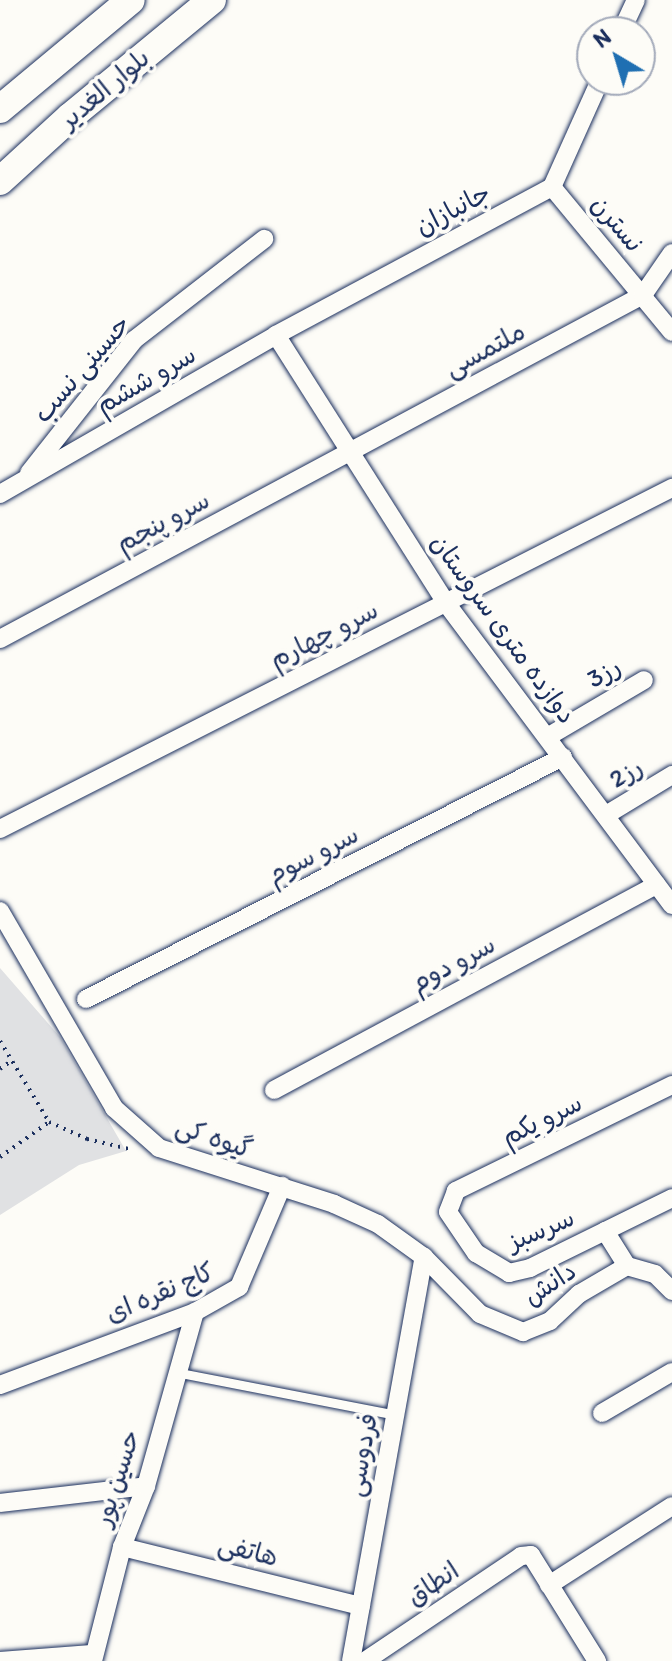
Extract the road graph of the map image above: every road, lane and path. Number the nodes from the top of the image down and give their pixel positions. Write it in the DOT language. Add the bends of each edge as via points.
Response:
graph roads {
  1 [pos="131,0"];
  2 [pos="212,0"];
  3 [pos="593,96"];
  4 [pos="0,109"];
  5 [pos="0,181"];
  6 [pos="552,187"];
  7 [pos="264,239"];
  8 [pos="672,253"];
  9 [pos="643,295"];
  10 [pos="672,332"];
  11 [pos="276,335"];
  12 [pos="351,451"];
  13 [pos="22,482"];
  14 [pos="671,491"];
  15 [pos="0,494"];
  16 [pos="446,603"];
  17 [pos="0,639"];
  18 [pos="644,680"];
  19 [pos="549,736"];
  20 [pos="563,757"];
  21 [pos="672,775"];
  22 [pos="606,815"];
  23 [pos="0,829"];
  24 [pos="657,885"];
  25 [pos="672,905"];
  26 [pos="0,911"];
  27 [pos="86,999"];
  28 [pos="0,1041"];
  29 [pos="12,1061"];
  30 [pos="0,1069"];
  31 [pos="672,1085"];
  32 [pos="274,1090"];
  33 [pos="49,1122"];
  34 [pos="159,1148"];
  35 [pos="0,1157"];
  36 [pos="282,1186"];
  37 [pos="672,1198"];
  38 [pos="448,1212"];
  39 [pos="605,1231"];
  40 [pos="424,1257"];
  41 [pos="627,1266"];
  42 [pos="672,1291"];
  43 [pos="195,1312"];
  44 [pos="175,1372"];
  45 [pos="672,1372"];
  46 [pos="0,1385"];
  47 [pos="602,1413"];
  48 [pos="396,1415"];
  49 [pos="146,1486"];
  50 [pos="0,1503"];
  51 [pos="672,1506"];
  52 [pos="122,1547"];
  53 [pos="549,1585"];
  54 [pos="361,1606"];
  55 [pos="93,1657"];
  56 [pos="0,1661"];
  57 [pos="351,1661"];
  58 [pos="365,1661"];
  59 [pos="597,1661"];
  1 -- 4 [label="main road, بلوار الغدیر"];
  2 -- 5 [label="main road, بلوار الغدیر"];
  3 -- 6 [label="street"];
  6 -- 9 [label="street, نسترن"];
  6 -- 11 [label="street, جانبازان"];
  7 -- 13 [label="street, حسینی نسب" via="134,340"];
  8 -- 9 [label="street"];
  9 -- 10 [label="street, نسترن"];
  9 -- 12 [label="street, ملتمسی"];
  11 -- 12 [label="street, دوازده متری سروستان"];
  11 -- 13 [label="street, سرو ششم"];
  12 -- 16 [label="street, دوازده متری سروستان"];
  12 -- 17 [label="street, سرو پنجم"];
  13 -- 15 [label="street, سرو ششم"];
  14 -- 16 [label="street, سرو چهارم"];
  16 -- 19 [label="street, دوازده متری سروستان"];
  16 -- 23 [label="street, سرو چهارم"];
  18 -- 19 [label="street, رز3"];
  19 -- 20 [label="street, دوازده متری سروستان"];
  20 -- 22 [label="street, دوازده متری سروستان"];
  20 -- 27 [label="street, سرو سوم"];
  21 -- 22 [label="street, رز2"];
  22 -- 24 [label="street, دوازده متری سروستان"];
  24 -- 25 [label="street, دوازده متری سروستان"];
  24 -- 32 [label="street, سرو دوم"];
  26 -- 34 [label="street, گیوه کی" via="114,1108"];
  28 -- 29 [label="path"];
  29 -- 30 [label="path"];
  29 -- 33 [label="path"];
  31 -- 38 [label="street, سرو یکم" via="456,1191"];
  33 -- 34 [label="path" via="126,1151"];
  33 -- 35 [label="path"];
  34 -- 36 [label="street, گیوه کی"];
  36 -- 40 [label="street, گیوه کی" via="378,1224"];
  36 -- 43 [label="street, کاج نقره ای" via="239,1287"];
  37 -- 39 [label="street, سرسبز"];
  38 -- 39 [label="street, سرسبز" via="476,1253 509,1273"];
  39 -- 41 [label="street"];
  40 -- 41 [label="street, دانش" via="480,1314 523,1332 550,1321 579,1294"];
  40 -- 48 [label="street, فردوسی"];
  41 -- 42 [label="street" via="655,1274"];
  43 -- 44 [label="street, حسین پور"];
  43 -- 46 [label="street, کاج نقره ای"];
  44 -- 48 [label="lane"];
  44 -- 49 [label="street, حسین پور"];
  45 -- 47 [label="street"];
  48 -- 54 [label="street, فردوسی"];
  49 -- 50 [label="street"];
  49 -- 52 [label="street, حسین پور"];
  51 -- 53 [label="street"];
  52 -- 54 [label="street, هاتفی"];
  52 -- 55 [label="street, حسین پور"];
  53 -- 58 [label="street, انطاق" via="531,1555 521,1556"];
  53 -- 59 [label="street"];
  54 -- 57 [label="street, فردوسی"];
  55 -- 56 [label="street"];
}
